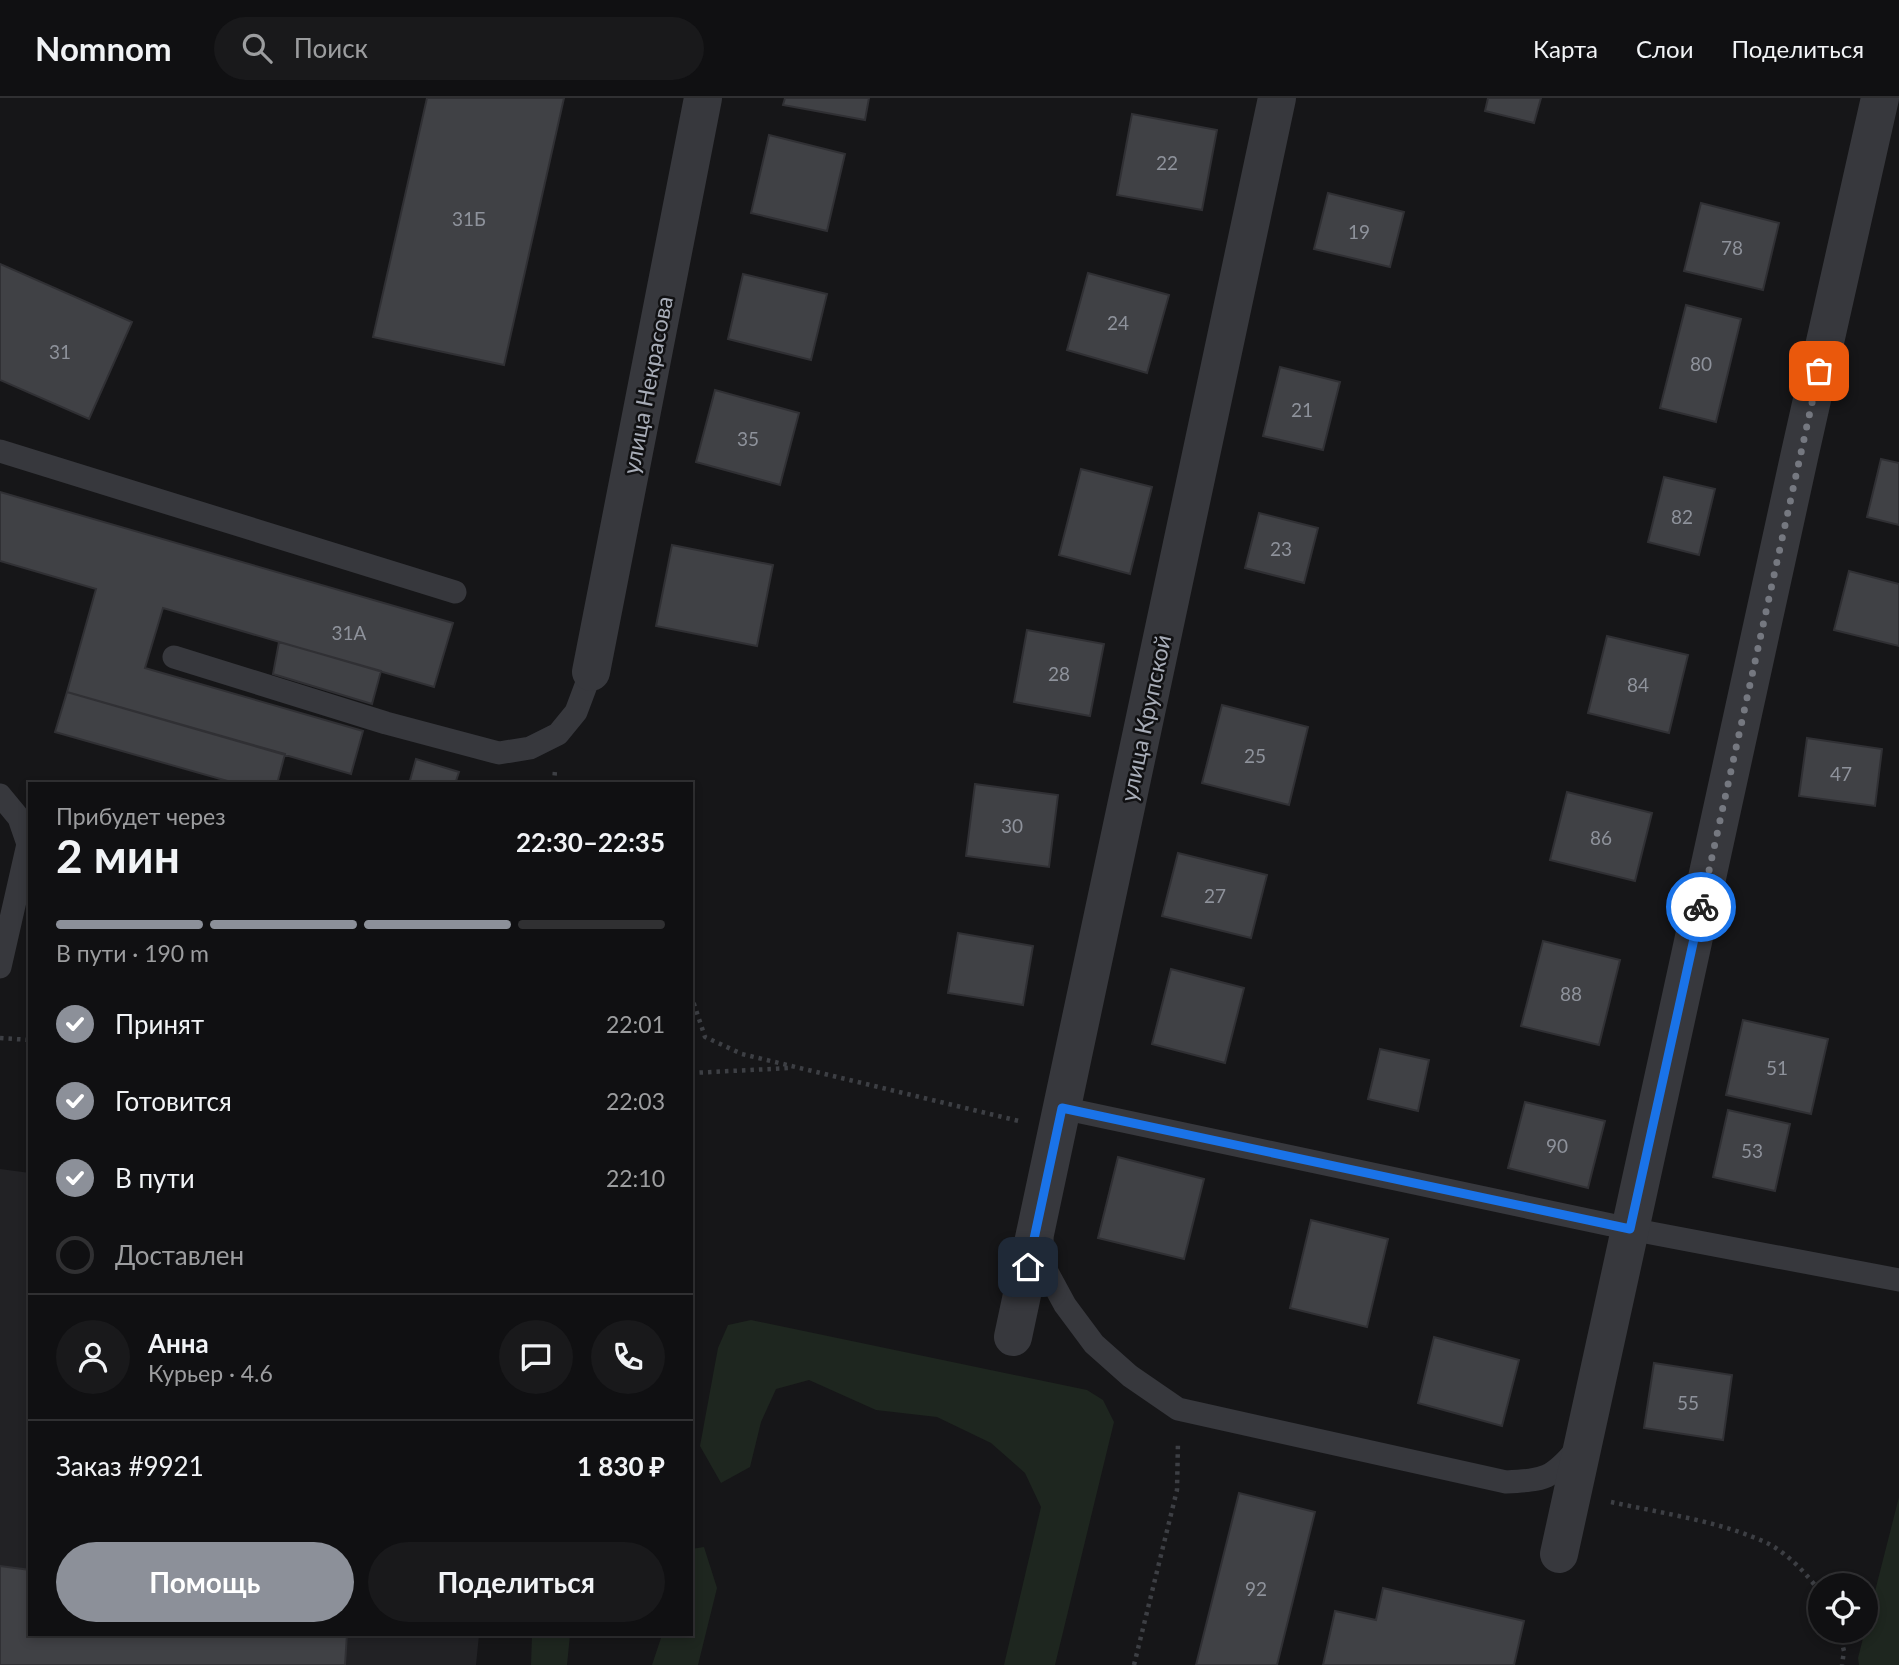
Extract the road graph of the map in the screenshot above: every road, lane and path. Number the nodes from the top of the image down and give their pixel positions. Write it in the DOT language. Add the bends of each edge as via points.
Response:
graph roads {
  1 [pos="703,98"];
  2 [pos="1277,98"];
  3 [pos="1880,98"];
  4 [pos="0,452"];
  5 [pos="454,592"];
  6 [pos="174,657"];
  7 [pos="591,672"];
  8 [pos="0,795"];
  9 [pos="0,967"];
  10 [pos="693,1001"];
  11 [pos="0,1038"];
  12 [pos="28,1040"];
  13 [pos="798,1068"];
  14 [pos="693,1073"];
  15 [pos="1060,1119"];
  16 [pos="1038,1220"];
  17 [pos="1630,1229"];
  18 [pos="1899,1280"];
  19 [pos="1013,1337"];
  20 [pos="1178,1409"];
  21 [pos="1584,1441"];
  22 [pos="1572,1493"];
  23 [pos="1559,1554"];
  24 [pos="1808,1574"];
  25 [pos="1842,1643"];
  26 [pos="1134,1665"];
  27 [pos="1842,1665"];
  1 -- 7 [label="street, улица Некрасова"];
  2 -- 15 [label="street, улица Крупской"];
  3 -- 17 [label="street"];
  4 -- 5 [label="lane"];
  6 -- 7 [label="lane" via="499,753 530,748 558,734 576,712"];
  8 -- 9 [label="lane" via="19,818 28,844"];
  10 -- 13 [label="path" via="705,1037 742,1054"];
  11 -- 12 [label="path"];
  13 -- 14 [label="path"];
  13 -- 15 [label="path"];
  15 -- 16 [label="street, улица Крупской"];
  15 -- 17 [label="lane"];
  16 -- 19 [label="street, улица Крупской"];
  16 -- 20 [label="lane" via="1046,1270 1065,1305 1094,1344"];
  17 -- 18 [label="lane"];
  17 -- 21 [label="street"];
  20 -- 21 [label="lane" via="1506,1482 1539,1480 1561,1468"];
  20 -- 26 [label="path" via="1177,1490"];
  21 -- 22 [label="street"];
  22 -- 23 [label="street"];
  22 -- 24 [label="path" via="1735,1530 1772,1545"];
  25 -- 27 [label="path"];
}
